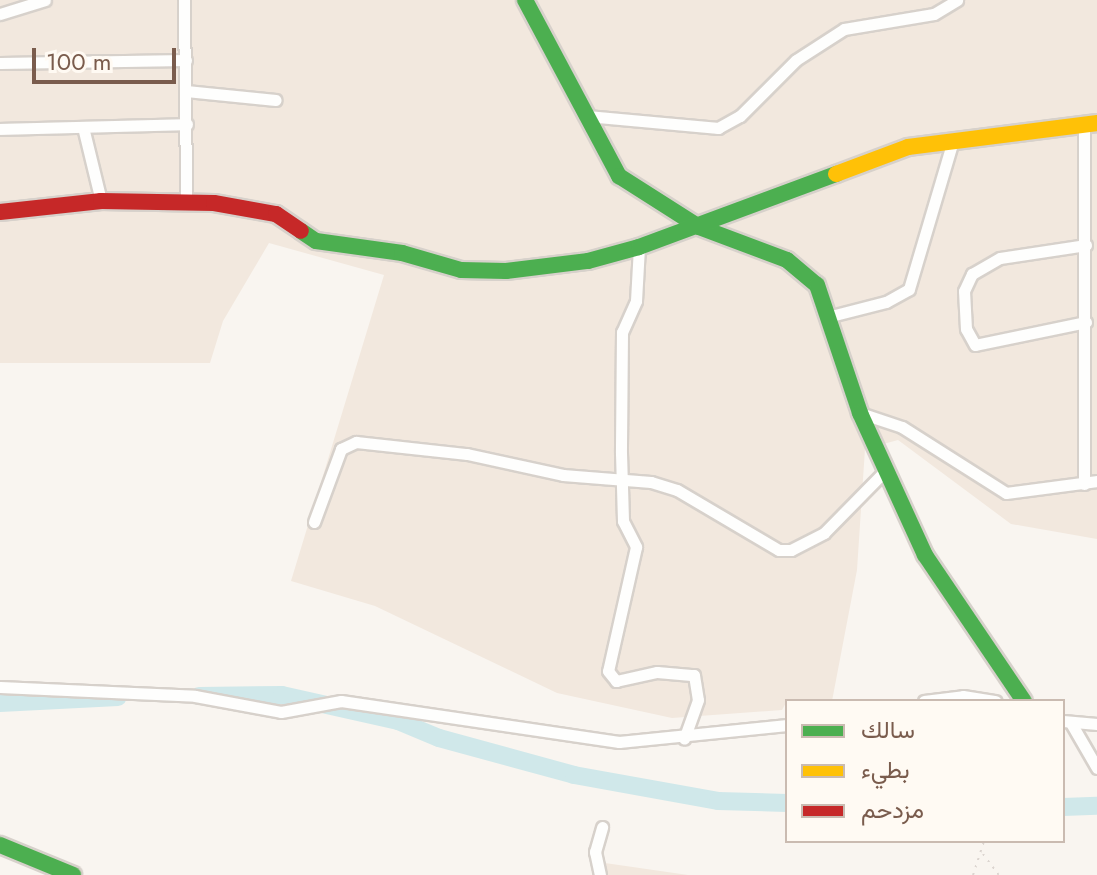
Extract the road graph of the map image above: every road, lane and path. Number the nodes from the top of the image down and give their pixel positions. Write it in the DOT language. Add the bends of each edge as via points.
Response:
graph roads {
  1 [pos="45,0"];
  2 [pos="184,0"];
  3 [pos="525,0"];
  4 [pos="957,0"];
  5 [pos="0,14"];
  6 [pos="186,60"];
  7 [pos="0,63"];
  8 [pos="186,91"];
  9 [pos="276,100"];
  10 [pos="587,116"];
  11 [pos="187,124"];
  12 [pos="1090,124"];
  13 [pos="83,127"];
  14 [pos="0,129"];
  15 [pos="953,140"];
  16 [pos="186,200"];
  17 [pos="101,201"];
  18 [pos="0,212"];
  19 [pos="699,227"];
  20 [pos="1086,245"];
  21 [pos="639,247"];
  22 [pos="827,317"];
  23 [pos="1086,322"];
  24 [pos="1092,391"];
  25 [pos="860,413"];
  26 [pos="886,470"];
  27 [pos="625,480"];
  28 [pos="1097,481"];
  29 [pos="1084,484"];
  30 [pos="314,522"];
  31 [pos="0,687"];
  32 [pos="940,699"];
  33 [pos="983,699"];
  34 [pos="1023,699"];
  35 [pos="1067,722"];
  36 [pos="1097,724"];
  37 [pos="785,725"];
  38 [pos="684,739"];
  39 [pos="1097,768"];
  40 [pos="602,827"];
  41 [pos="984,843"];
  42 [pos="0,845"];
  43 [pos="983,854"];
  44 [pos="73,875"];
  45 [pos="600,875"];
  46 [pos="973,875"];
  47 [pos="999,875"];
  1 -- 5 [label="street"];
  2 -- 6 [label="street"];
  3 -- 10 [label="street"];
  4 -- 10 [label="street" via="934,14 844,29 796,60 732,123 718,128"];
  6 -- 7 [label="street"];
  6 -- 8 [label="street"];
  8 -- 9 [label="street"];
  8 -- 11 [label="street"];
  10 -- 19 [label="street" via="619,176"];
  11 -- 13 [label="street"];
  11 -- 16 [label="street"];
  12 -- 15 [label="street"];
  12 -- 20 [label="street"];
  13 -- 14 [label="street"];
  13 -- 17 [label="street"];
  15 -- 19 [label="street" via="908,147 839,170"];
  15 -- 22 [label="street" via="909,289 886,302"];
  16 -- 17 [label="street"];
  16 -- 21 [label="street" via="276,214 308,239 402,253 461,270 574,263"];
  17 -- 18 [label="street"];
  19 -- 21 [label="street"];
  19 -- 22 [label="street" via="806,272 817,285"];
  20 -- 23 [label="street"];
  20 -- 23 [label="street" via="1000,258 972,274 964,291 971,344"];
  21 -- 27 [label="street" via="636,301 622,332"];
  22 -- 25 [label="street"];
  23 -- 24 [label="street"];
  24 -- 29 [label="street"];
  25 -- 26 [label="street"];
  25 -- 29 [label="street" via="902,427 1006,493"];
  26 -- 27 [label="street" via="824,533 779,550 677,490"];
  26 -- 34 [label="street" via="937,576"];
  27 -- 30 [label="street" via="356,442 341,449"];
  27 -- 38 [label="street" via="623,521 636,547 608,671 616,681 657,672 694,675 698,700"];
  28 -- 29 [label="street"];
  31 -- 38 [label="street" via="195,696 281,712 341,701 619,742"];
  32 -- 33 [label="street"];
  35 -- 36 [label="street"];
  35 -- 39 [label="street"];
  37 -- 38 [label="street"];
  40 -- 45 [label="street" via="595,852"];
  41 -- 43 [label="path"];
  42 -- 44 [label="street"];
  43 -- 46 [label="path"];
  43 -- 47 [label="path"];
}
